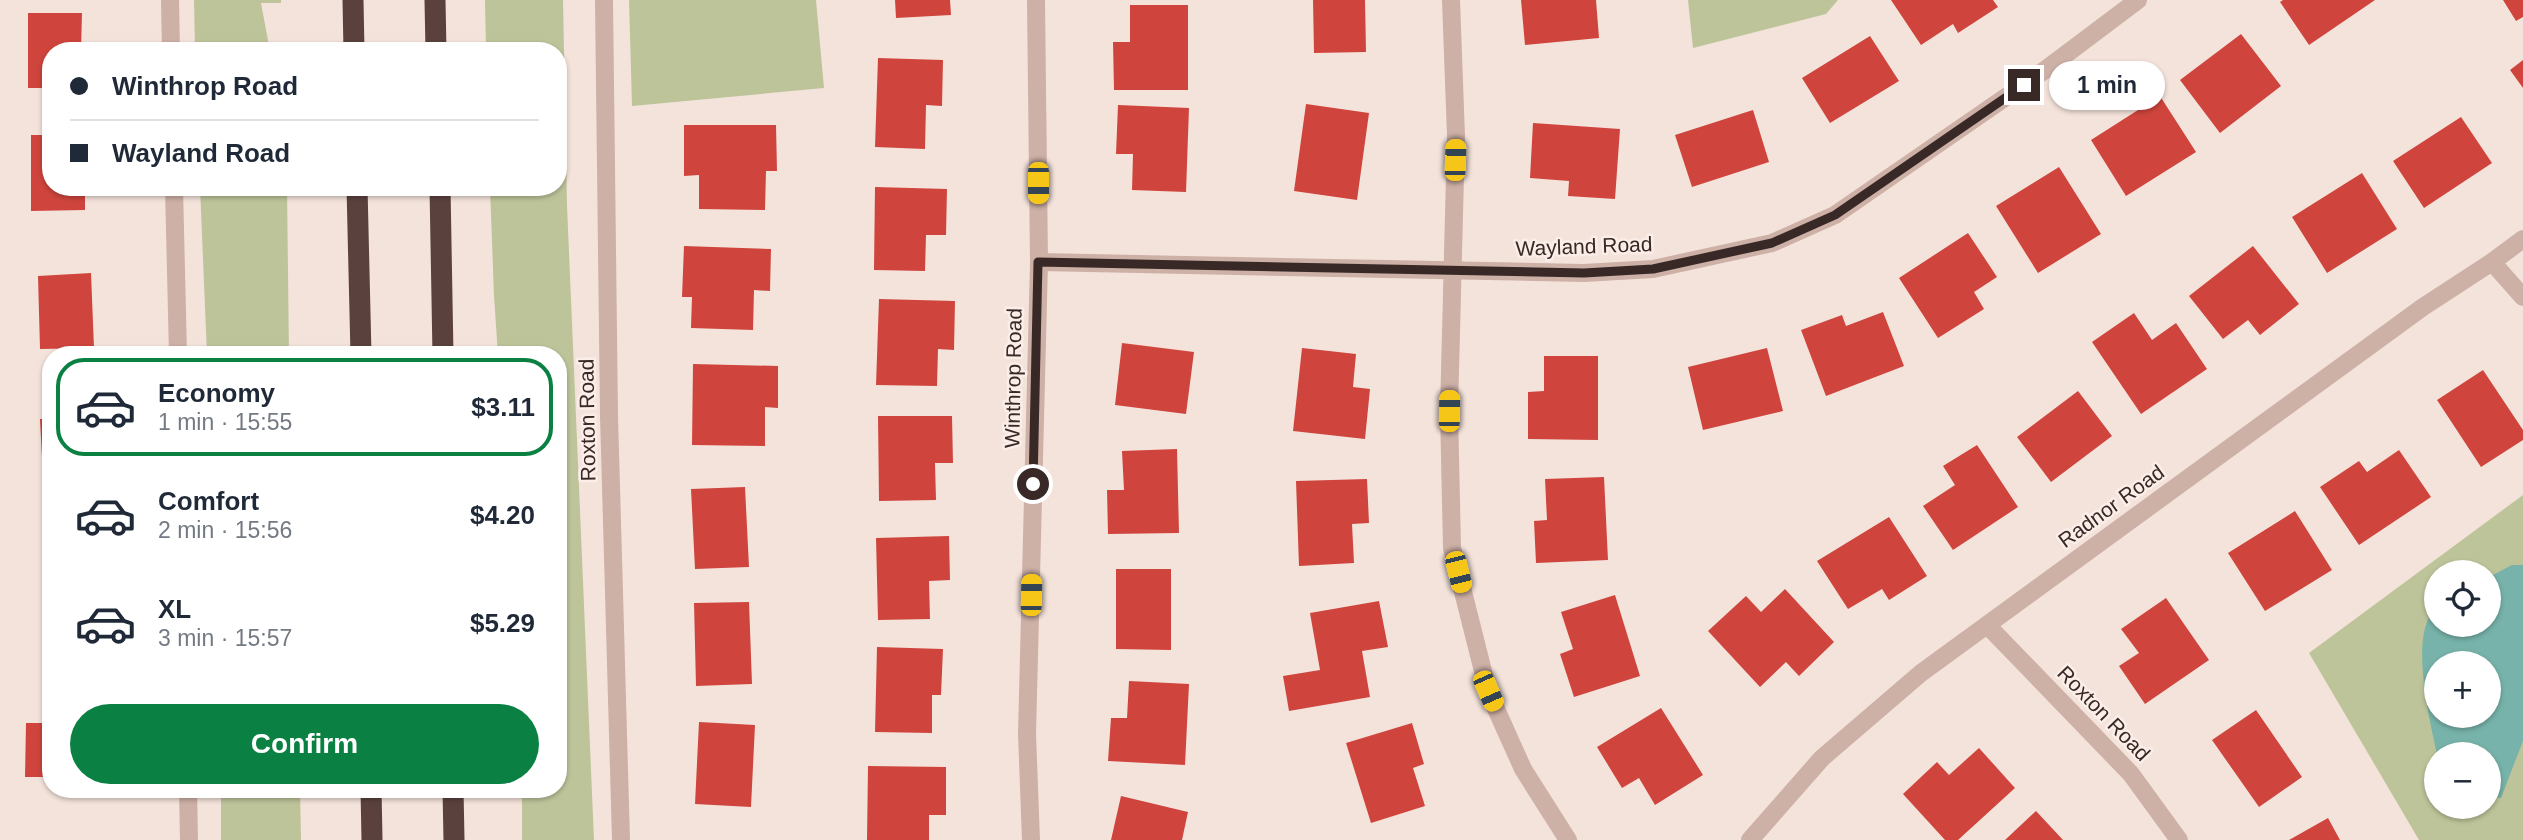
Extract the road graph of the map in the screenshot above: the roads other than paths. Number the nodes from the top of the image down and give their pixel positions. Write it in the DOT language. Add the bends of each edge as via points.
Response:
graph roads {
  1 [pos="170,0"];
  2 [pos="353,0"];
  3 [pos="435,0"];
  4 [pos="604,0"];
  5 [pos="1036,0"];
  6 [pos="1451,0"];
  7 [pos="2138,0"];
  8 [pos="171,42"];
  9 [pos="354,42"];
  10 [pos="436,42"];
  11 [pos="174,196"];
  12 [pos="357,196"];
  13 [pos="440,196"];
  14 [pos="2523,239"];
  15 [pos="1038,262"];
  16 [pos="2492,262"];
  17 [pos="1452,270"];
  18 [pos="2523,297"];
  19 [pos="178,346"];
  20 [pos="361,346"];
  21 [pos="443,346"];
  22 [pos="1987,625"];
  23 [pos="188,798"];
  24 [pos="371,798"];
  25 [pos="453,798"];
  26 [pos="189,840"];
  27 [pos="372,840"];
  28 [pos="454,840"];
  29 [pos="621,840"];
  30 [pos="1031,840"];
  31 [pos="1568,840"];
  32 [pos="1750,840"];
  33 [pos="2179,840"];
  1 -- 8 [label="street"];
  2 -- 9 [label="highway"];
  3 -- 10 [label="highway"];
  4 -- 29 [label="street, Roxton Road"];
  5 -- 15 [label="street, Winthrop Road"];
  6 -- 17 [label="street" via="1456,136"];
  7 -- 17 [label="street, Wayland Road" via="1835,215 1772,243 1653,269 1584,273"];
  11 -- 19 [label="street"];
  12 -- 20 [label="highway"];
  13 -- 21 [label="highway"];
  14 -- 16 [label="street, Radnor Road"];
  15 -- 17 [label="street, Wayland Road"];
  15 -- 30 [label="street, Winthrop Road" via="1027,734"];
  16 -- 18 [label="street"];
  16 -- 22 [label="street, Radnor Road" via="2423,307"];
  17 -- 31 [label="street" via="1452,548 1488,691 1523,769"];
  22 -- 32 [label="street, Radnor Road" via="1921,673 1822,758"];
  22 -- 33 [label="street, Roxton Road" via="2132,774"];
  23 -- 26 [label="street"];
  24 -- 27 [label="highway"];
  25 -- 28 [label="highway"];
}
